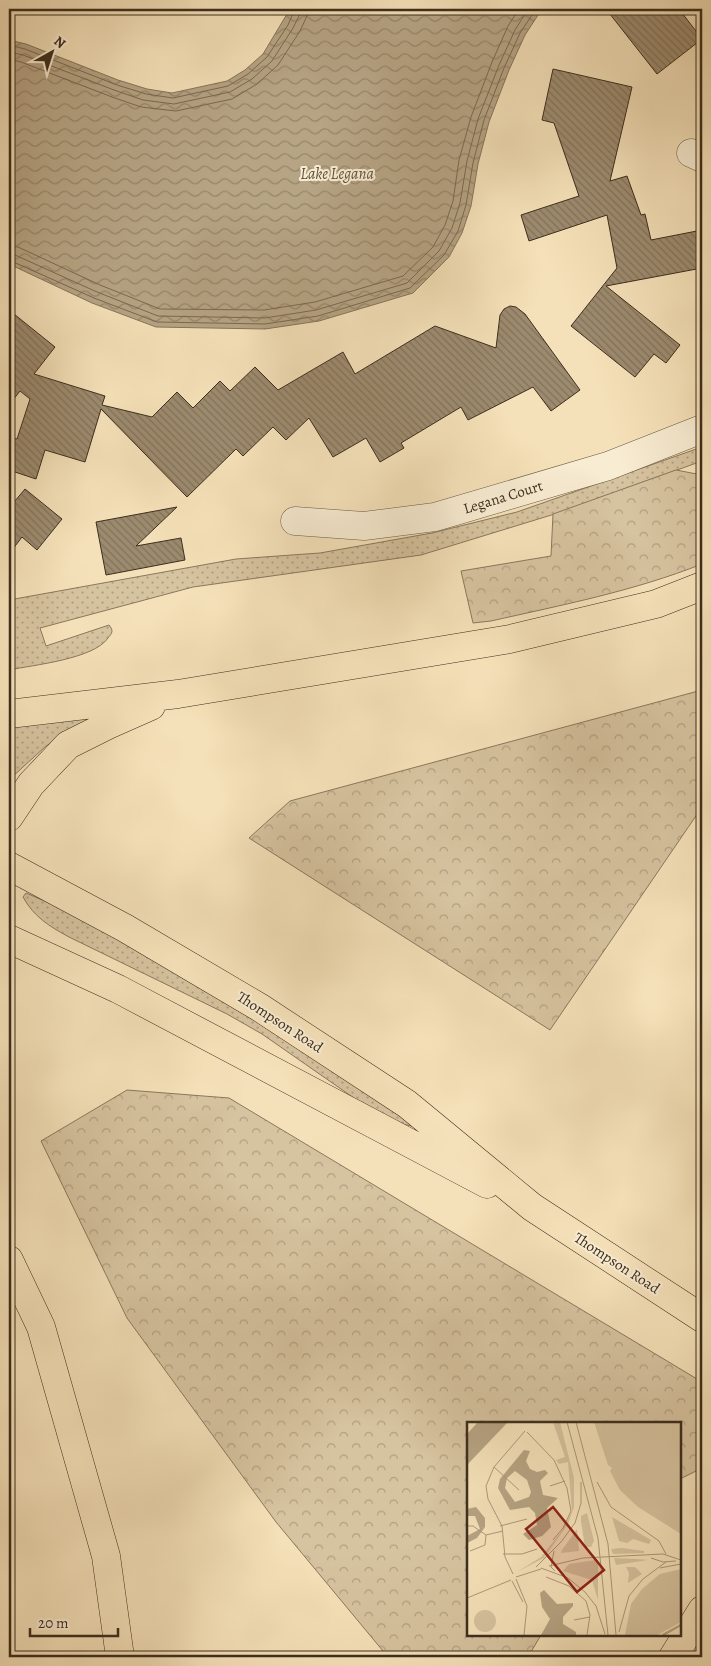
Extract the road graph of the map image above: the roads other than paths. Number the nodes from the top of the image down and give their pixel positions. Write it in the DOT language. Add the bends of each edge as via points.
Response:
graph roads {
  1 [pos="702,429"];
  2 [pos="295,521"];
  3 [pos="702,586"];
  4 [pos="178,694"];
  5 [pos="9,714"];
  6 [pos="9,817"];
  7 [pos="9,866"];
  8 [pos="9,939"];
  9 [pos="532,1207"];
  10 [pos="9,1260"];
  11 [pos="702,1318"];
  12 [pos="702,1610"];
  13 [pos="120,1657"];
  14 [pos="673,1657"];
  1 -- 2 [label="street, Legana Court" via="608,466 435,517 364,526"];
  3 -- 4 [label="main road" via="656,604 510,639"];
  4 -- 5 [label="main road"];
  4 -- 6 [label="main road" via="68,745 31,784"];
  7 -- 9 [label="main road, Thompson Road" via="125,928 276,1018 407,1104"];
  8 -- 9 [label="main road, Thompson Road" via="126,994"];
  9 -- 11 [label="main road, Thompson Road"];
  10 -- 13 [label="main road" via="41,1326 106,1556"];
  12 -- 14 [label="main road"];
}
